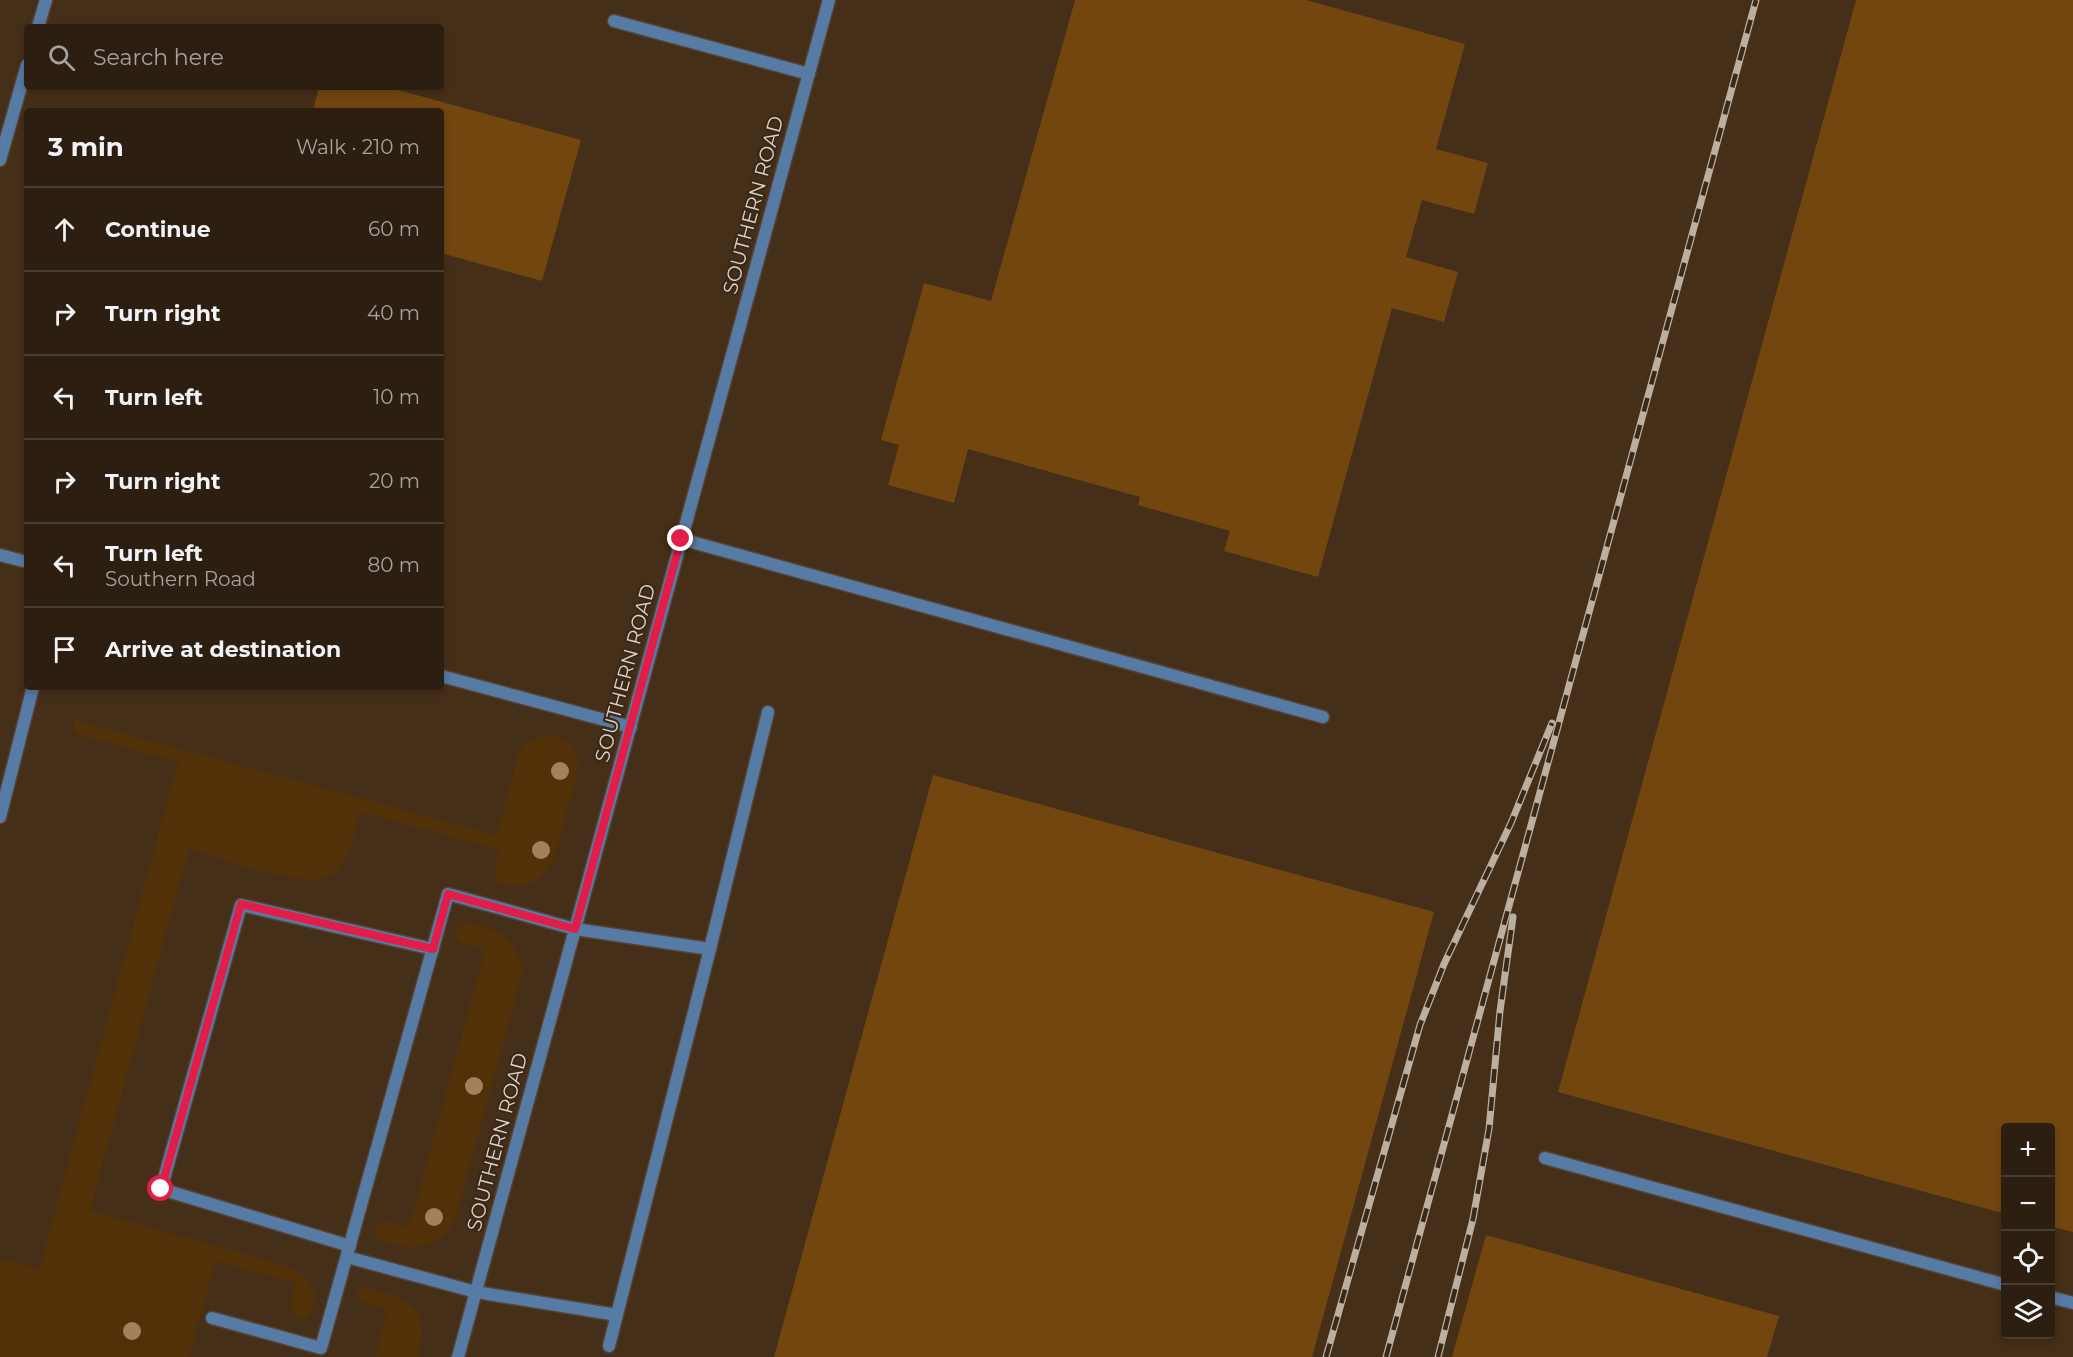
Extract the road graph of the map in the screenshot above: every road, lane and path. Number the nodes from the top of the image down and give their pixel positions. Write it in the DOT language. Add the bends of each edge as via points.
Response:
graph roads {
  1 [pos="46,0"];
  2 [pos="829,0"];
  3 [pos="614,21"];
  4 [pos="39,24"];
  5 [pos="808,74"];
  6 [pos="24,76"];
  7 [pos="0,160"];
  8 [pos="681,539"];
  9 [pos="0,555"];
  10 [pos="24,561"];
  11 [pos="444,676"];
  12 [pos="32,690"];
  13 [pos="768,712"];
  14 [pos="1323,717"];
  15 [pos="630,727"];
  16 [pos="0,817"];
  17 [pos="575,929"];
  18 [pos="433,949"];
  19 [pos="710,949"];
  20 [pos="1545,1158"];
  21 [pos="349,1251"];
  22 [pos="2001,1284"];
  23 [pos="476,1292"];
  24 [pos="2055,1298"];
  25 [pos="2073,1303"];
  26 [pos="617,1315"];
  27 [pos="212,1318"];
  28 [pos="609,1346"];
  29 [pos="458,1357"];
  1 -- 4 [label="street"];
  2 -- 5 [label="street, SOUTHERN ROAD"];
  3 -- 5 [label="street"];
  5 -- 8 [label="street, SOUTHERN ROAD"];
  6 -- 7 [label="street"];
  8 -- 14 [label="street"];
  8 -- 15 [label="street, SOUTHERN ROAD"];
  9 -- 10 [label="street"];
  11 -- 15 [label="street"];
  12 -- 16 [label="street"];
  13 -- 19 [label="street"];
  15 -- 17 [label="street, SOUTHERN ROAD"];
  17 -- 18 [label="street" via="448,894"];
  17 -- 19 [label="street"];
  17 -- 23 [label="street, SOUTHERN ROAD"];
  18 -- 21 [label="street"];
  18 -- 21 [label="street" via="241,904 161,1189"];
  19 -- 26 [label="street"];
  20 -- 22 [label="street"];
  21 -- 23 [label="street"];
  21 -- 27 [label="street" via="321,1348"];
  23 -- 26 [label="street"];
  23 -- 29 [label="street, SOUTHERN ROAD"];
  24 -- 25 [label="street"];
  26 -- 28 [label="street"];
}
